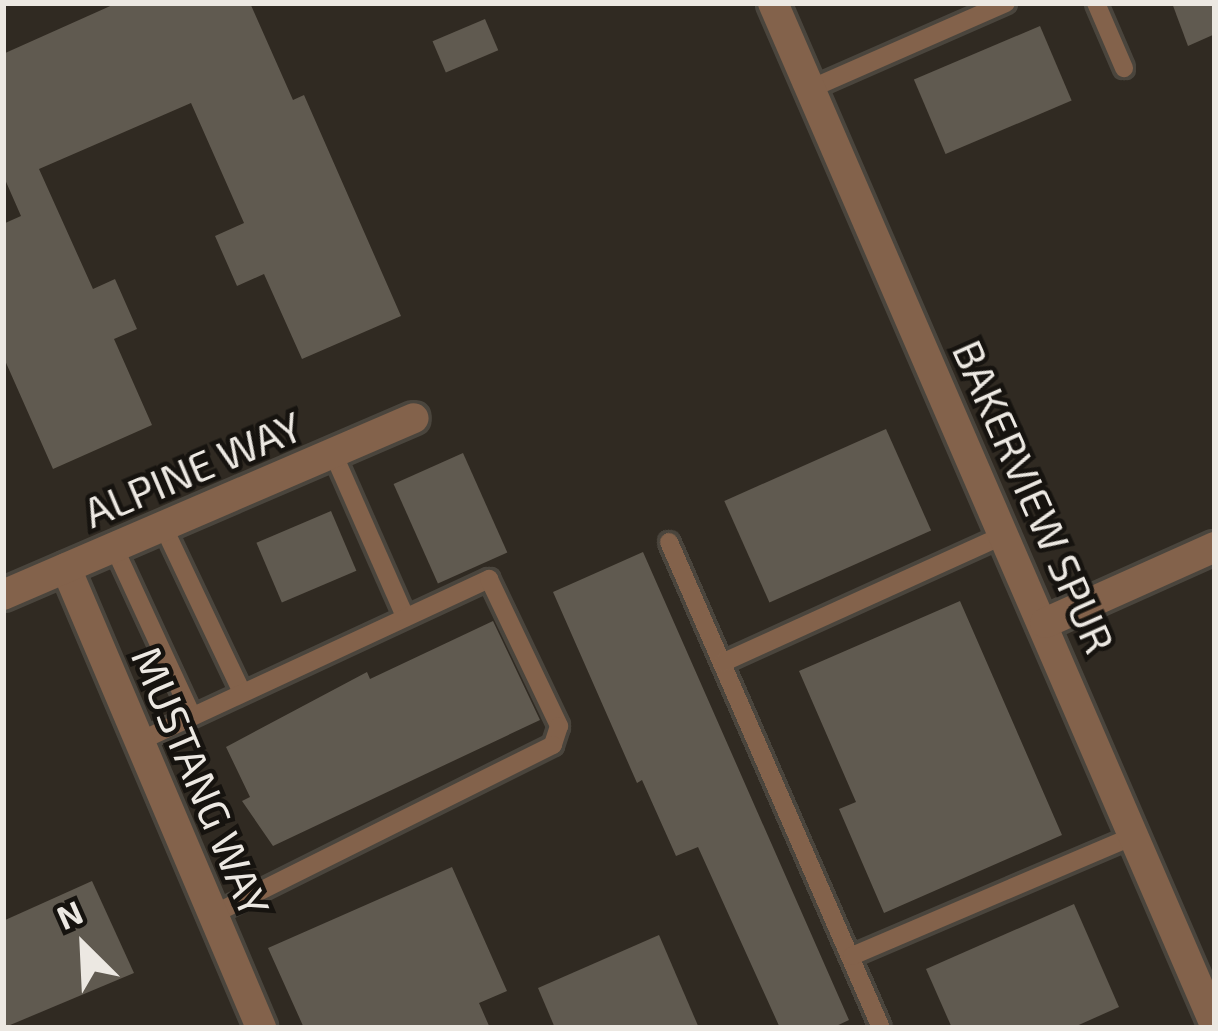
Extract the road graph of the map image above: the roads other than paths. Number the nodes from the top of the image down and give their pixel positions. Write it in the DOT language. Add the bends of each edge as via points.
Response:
graph roads {
  1 [pos="772,3"];
  2 [pos="1006,3"];
  3 [pos="1096,3"];
  4 [pos="1124,68"];
  5 [pos="811,89"];
  6 [pos="414,418"];
  7 [pos="333,453"];
  8 [pos="163,526"];
  9 [pos="1006,534"];
  10 [pos="669,542"];
  11 [pos="114,547"];
  12 [pos="1215,547"];
  13 [pos="66,568"];
  14 [pos="3,595"];
  15 [pos="405,616"];
  16 [pos="1045,622"];
  17 [pos="724,662"];
  18 [pos="242,692"];
  19 [pos="192,716"];
  20 [pos="140,741"];
  21 [pos="1135,836"];
  22 [pos="214,914"];
  23 [pos="852,956"];
  24 [pos="1215,1025"];
  25 [pos="261,1028"];
  26 [pos="881,1028"];
  1 -- 5 [label="street, BAKERVIEW SPUR"];
  2 -- 5 [label="lane"];
  3 -- 4 [label="lane"];
  5 -- 9 [label="street, BAKERVIEW SPUR"];
  6 -- 7 [label="street, ALPINE WAY"];
  7 -- 8 [label="street, ALPINE WAY"];
  7 -- 15 [label="lane"];
  8 -- 11 [label="street, ALPINE WAY"];
  8 -- 18 [label="lane"];
  9 -- 16 [label="street, BAKERVIEW SPUR"];
  9 -- 17 [label="lane"];
  10 -- 17 [label="lane"];
  11 -- 13 [label="street, ALPINE WAY"];
  11 -- 19 [label="lane"];
  12 -- 16 [label="street"];
  13 -- 14 [label="street, ALPINE WAY"];
  13 -- 20 [label="street, MUSTANG WAY"];
  15 -- 18 [label="lane"];
  15 -- 22 [label="lane" via="489,579 560,736"];
  16 -- 21 [label="street, BAKERVIEW SPUR"];
  17 -- 23 [label="lane"];
  18 -- 19 [label="lane"];
  19 -- 20 [label="lane"];
  20 -- 22 [label="street, MUSTANG WAY"];
  21 -- 23 [label="lane"];
  21 -- 24 [label="street, BAKERVIEW SPUR"];
  22 -- 25 [label="street, MUSTANG WAY"];
  23 -- 26 [label="lane"];
}
